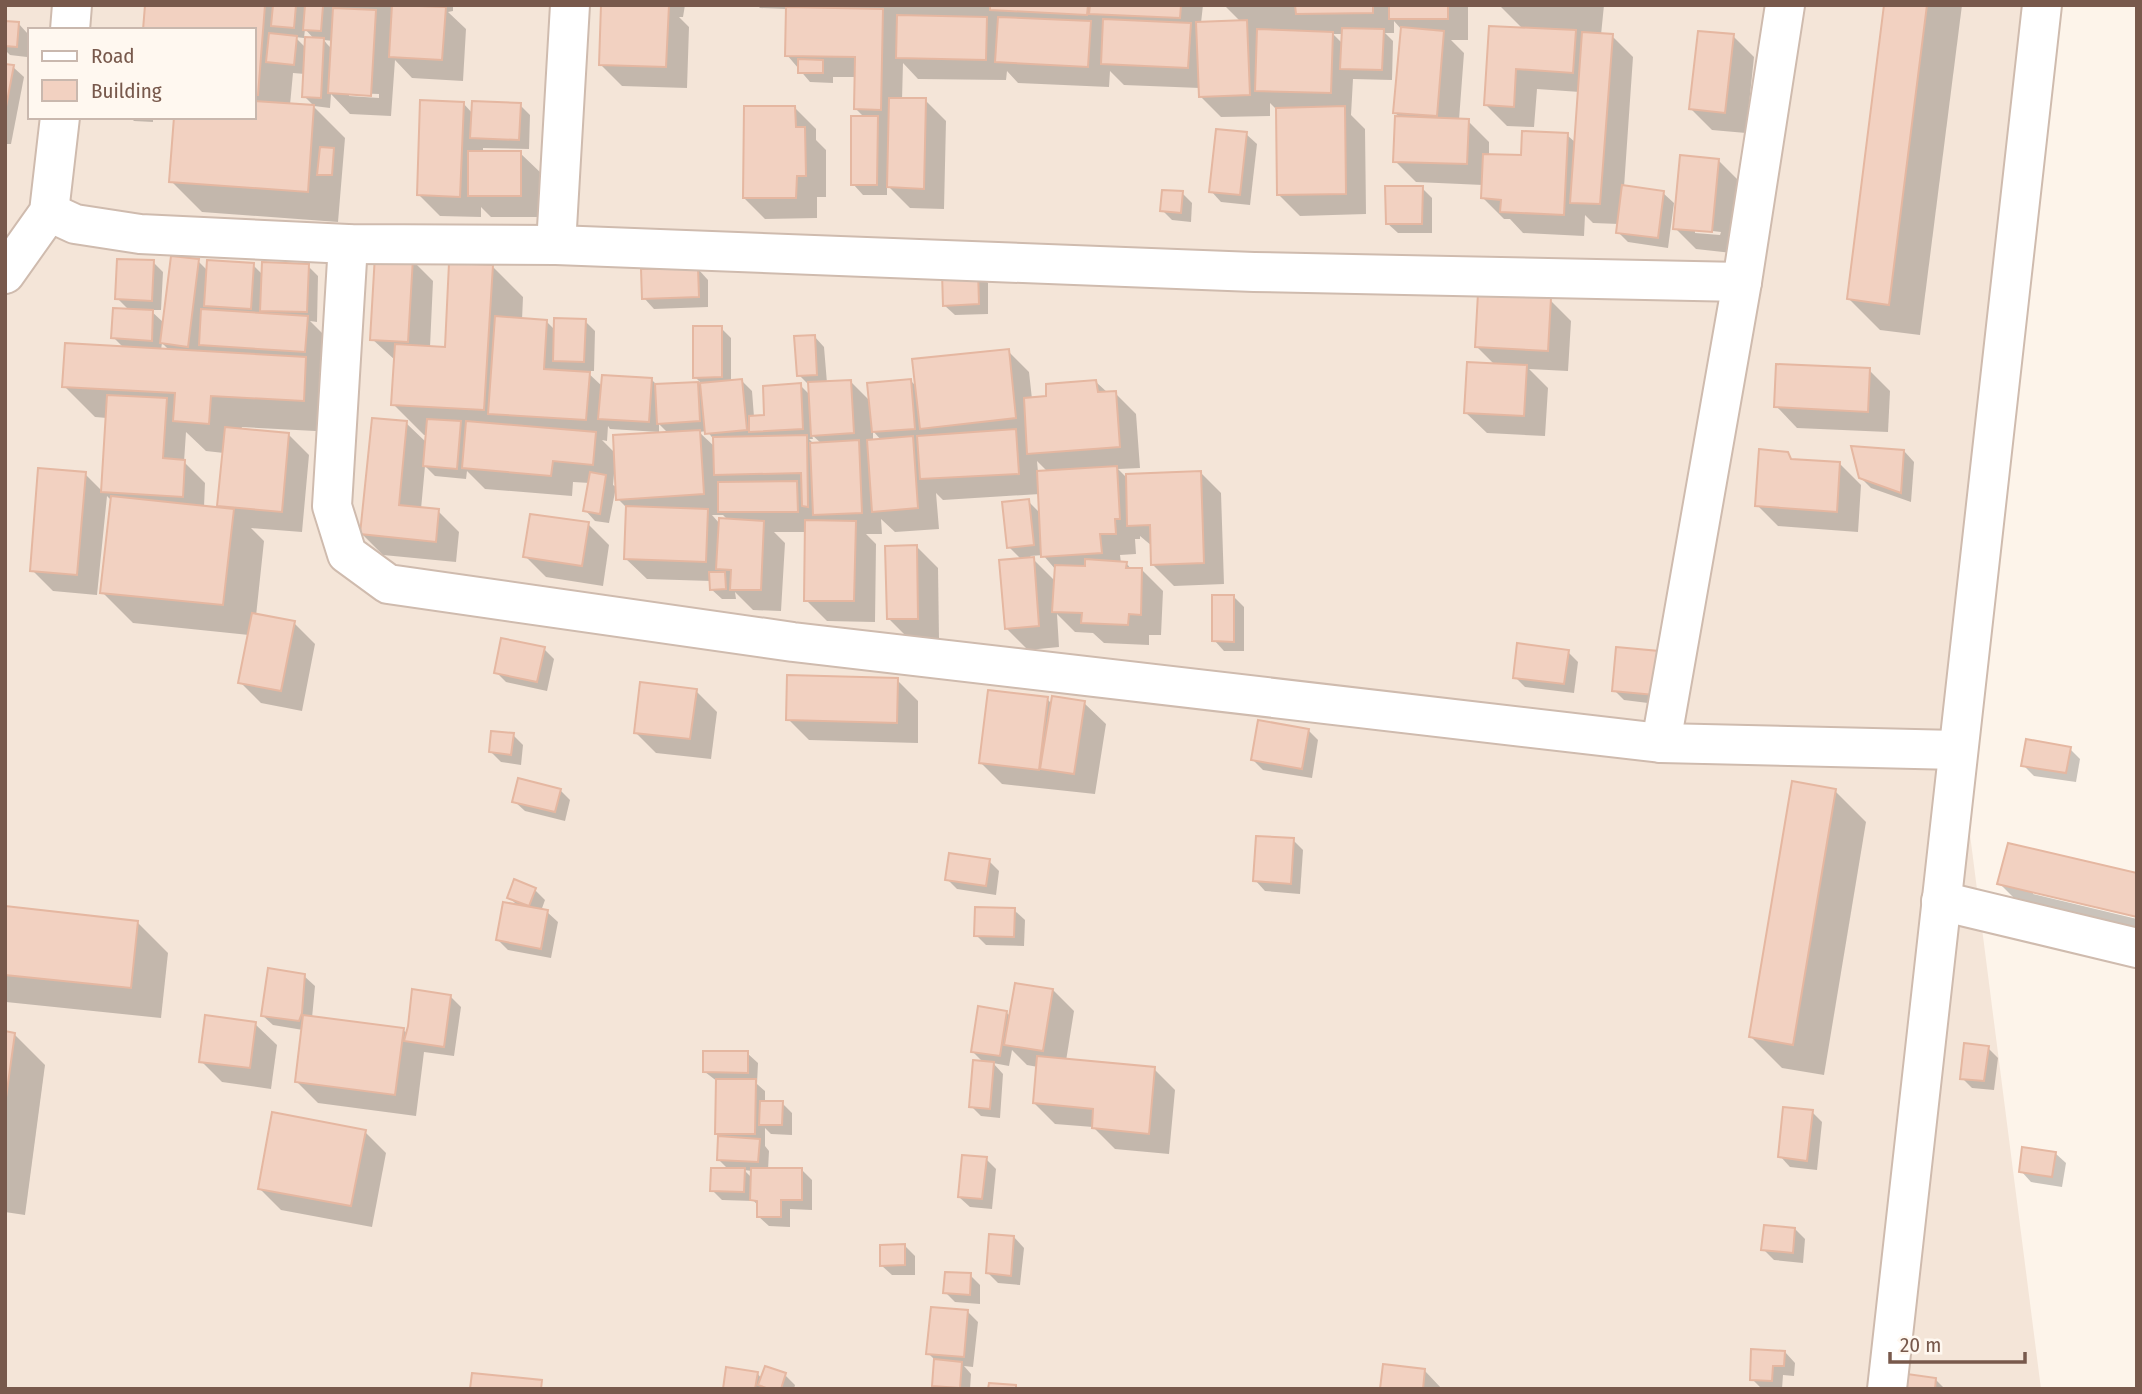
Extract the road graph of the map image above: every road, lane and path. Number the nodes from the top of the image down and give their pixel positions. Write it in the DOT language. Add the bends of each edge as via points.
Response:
graph roads {
  1 [pos="72,5"];
  2 [pos="570,5"];
  3 [pos="1785,5"];
  4 [pos="2042,5"];
  5 [pos="70,28"];
  6 [pos="60,119"];
  7 [pos="49,212"];
  8 [pos="348,244"];
  9 [pos="556,245"];
  10 [pos="5,274"];
  11 [pos="1742,282"];
  12 [pos="1661,743"];
  13 [pos="1957,750"];
  14 [pos="1941,901"];
  15 [pos="2137,948"];
  16 [pos="1887,1389"];
  1 -- 5 [label="street"];
  2 -- 9 [label="street"];
  3 -- 11 [label="street"];
  4 -- 13 [label="street"];
  6 -- 7 [label="street"];
  7 -- 8 [label="street" via="75,224 140,234"];
  7 -- 10 [label="street"];
  8 -- 9 [label="street"];
  8 -- 12 [label="street" via="332,506 347,554 388,584 793,642"];
  9 -- 11 [label="street" via="1254,272"];
  11 -- 12 [label="street"];
  12 -- 13 [label="street"];
  13 -- 14 [label="street"];
  14 -- 15 [label="street"];
  14 -- 16 [label="street"];
}
